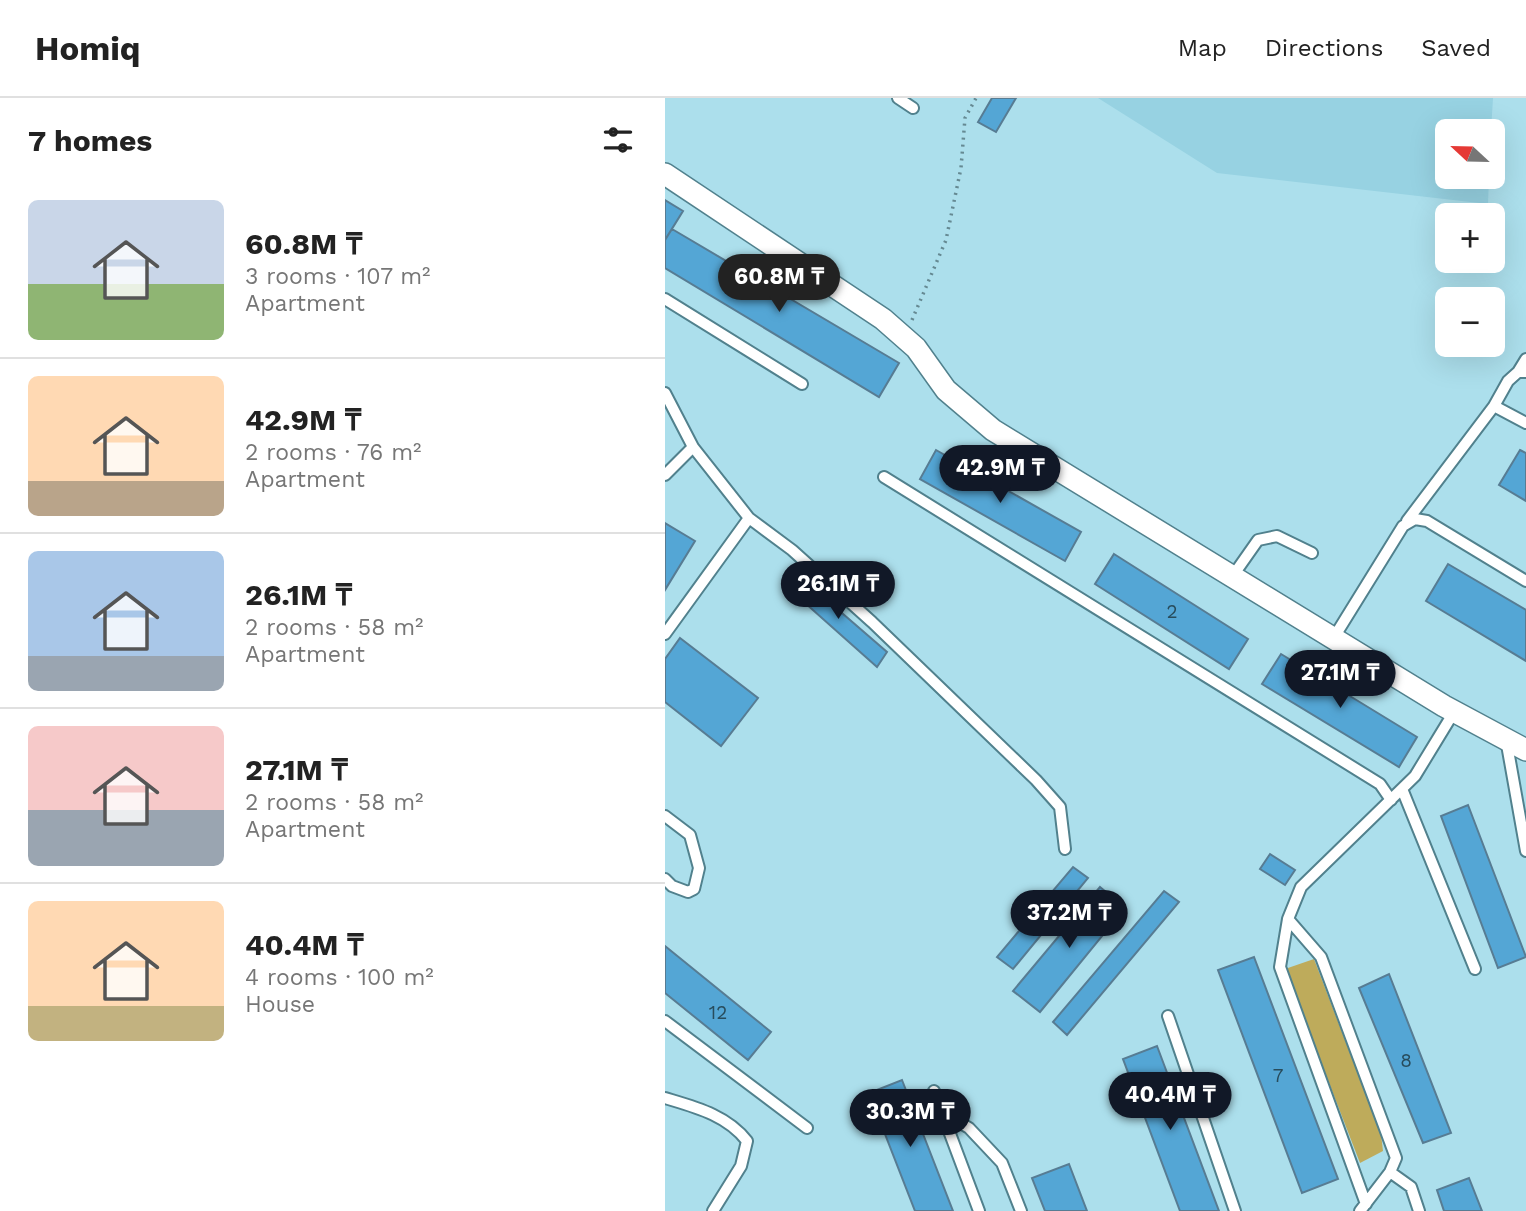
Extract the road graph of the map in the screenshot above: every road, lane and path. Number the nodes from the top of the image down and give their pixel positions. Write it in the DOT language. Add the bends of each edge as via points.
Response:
graph roads {
  1 [pos="898,98"];
  2 [pos="976,98"];
  3 [pos="913,108"];
  4 [pos="665,174"];
  5 [pos="665,299"];
  6 [pos="904,338"];
  7 [pos="1526,359"];
  8 [pos="1522,372"];
  9 [pos="802,384"];
  10 [pos="665,393"];
  11 [pos="1494,406"];
  12 [pos="1526,424"];
  13 [pos="693,447"];
  14 [pos="665,475"];
  15 [pos="884,477"];
  16 [pos="749,518"];
  17 [pos="1403,526"];
  18 [pos="1312,553"];
  19 [pos="1233,577"];
  20 [pos="1526,581"];
  21 [pos="665,634"];
  22 [pos="1333,639"];
  23 [pos="1454,712"];
  24 [pos="1506,739"];
  25 [pos="1526,750"];
  26 [pos="1402,789"];
  27 [pos="1391,800"];
  28 [pos="665,816"];
  29 [pos="1065,849"];
  30 [pos="1526,851"];
  31 [pos="665,879"];
  32 [pos="1288,919"];
  33 [pos="1475,969"];
  34 [pos="1168,1016"];
  35 [pos="665,1021"];
  36 [pos="934,1091"];
  37 [pos="665,1098"];
  38 [pos="942,1112"];
  39 [pos="807,1128"];
  40 [pos="1390,1172"];
  41 [pos="1363,1208"];
  42 [pos="713,1211"];
  43 [pos="979,1211"];
  44 [pos="1021,1211"];
  45 [pos="1235,1211"];
  46 [pos="1419,1211"];
  1 -- 3 [label="lane"];
  2 -- 6 [label="path" via="965,118 961,168 946,240"];
  4 -- 6 [label="street" via="883,319"];
  5 -- 9 [label="lane"];
  6 -- 19 [label="street" via="946,390 993,430"];
  7 -- 8 [label="lane"];
  8 -- 11 [label="lane" via="1508,381"];
  10 -- 13 [label="lane"];
  11 -- 12 [label="lane"];
  11 -- 17 [label="lane"];
  13 -- 14 [label="lane"];
  13 -- 16 [label="lane"];
  15 -- 27 [label="lane" via="1380,784"];
  16 -- 21 [label="lane"];
  16 -- 29 [label="lane" via="872,622 1036,780 1060,807"];
  17 -- 20 [label="lane" via="1415,519 1427,521"];
  17 -- 22 [label="lane"];
  18 -- 19 [label="lane" via="1277,536 1258,540"];
  19 -- 22 [label="street"];
  22 -- 23 [label="street"];
  23 -- 24 [label="street"];
  23 -- 26 [label="lane"];
  24 -- 25 [label="street"];
  24 -- 30 [label="lane"];
  26 -- 27 [label="lane"];
  26 -- 33 [label="lane"];
  27 -- 32 [label="lane" via="1301,887"];
  28 -- 31 [label="lane" via="690,835 699,868 699,878 688,892"];
  32 -- 40 [label="lane" via="1321,957 1396,1158"];
  32 -- 41 [label="lane" via="1280,967"];
  34 -- 45 [label="lane"];
  35 -- 39 [label="lane"];
  36 -- 38 [label="lane"];
  37 -- 42 [label="lane" via="726,1120 747,1141 741,1166"];
  38 -- 43 [label="lane"];
  38 -- 44 [label="lane" via="969,1128 1002,1163"];
  40 -- 41 [label="lane"];
  40 -- 46 [label="lane" via="1411,1187"];
}
